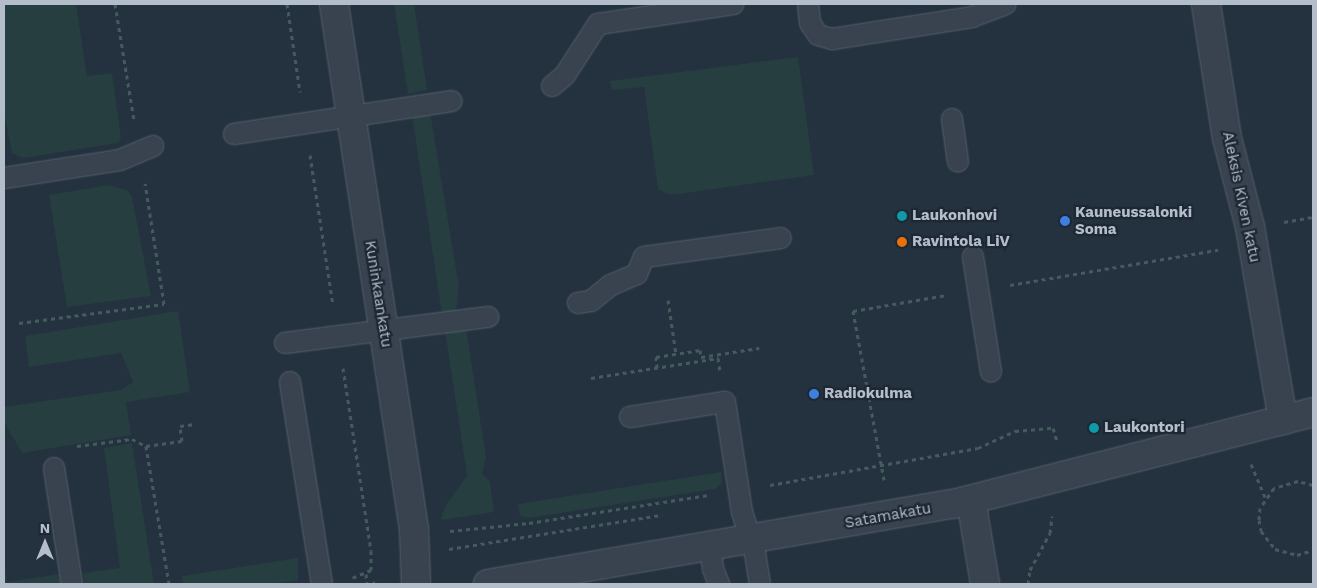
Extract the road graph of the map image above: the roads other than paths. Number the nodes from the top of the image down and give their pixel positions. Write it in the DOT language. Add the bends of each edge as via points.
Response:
graph roads {
  1 [pos="334,4"];
  2 [pos="734,4"];
  3 [pos="808,4"];
  4 [pos="1006,4"];
  5 [pos="1206,4"];
  6 [pos="552,86"];
  7 [pos="452,101"];
  8 [pos="351,116"];
  9 [pos="952,118"];
  10 [pos="234,134"];
  11 [pos="146,149"];
  12 [pos="958,162"];
  13 [pos="4,178"];
  14 [pos="781,238"];
  15 [pos="973,257"];
  16 [pos="578,303"];
  17 [pos="488,317"];
  18 [pos="384,330"];
  19 [pos="285,343"];
  20 [pos="991,372"];
  21 [pos="290,382"];
  22 [pos="1313,412"];
  23 [pos="630,417"];
  24 [pos="1282,420"];
  25 [pos="54,468"];
  26 [pos="971,500"];
  27 [pos="750,540"];
  28 [pos="710,546"];
  29 [pos="72,584"];
  30 [pos="322,584"];
  31 [pos="416,584"];
  32 [pos="488,584"];
  33 [pos="719,584"];
  34 [pos="760,584"];
  35 [pos="985,584"];
  1 -- 8 [label="street, Kuninkaankatu"];
  2 -- 6 [label="lane" via="598,24 565,75"];
  3 -- 4 [label="lane" via="810,22 818,35 832,39 972,17"];
  5 -- 24 [label="street, Aleksis Kiven katu" via="1228,138 1250,227"];
  7 -- 8 [label="lane"];
  8 -- 10 [label="lane"];
  8 -- 18 [label="street, Kuninkaankatu"];
  9 -- 12 [label="lane"];
  11 -- 13 [label="lane" via="120,160"];
  14 -- 16 [label="lane" via="644,257 637,274 611,285 591,301"];
  15 -- 20 [label="lane"];
  17 -- 18 [label="lane"];
  18 -- 19 [label="lane"];
  18 -- 31 [label="street, Kuninkaankatu" via="414,529"];
  21 -- 30 [label="lane"];
  22 -- 24 [label="street, Satamakatu"];
  23 -- 27 [label="lane" via="725,402 738,490"];
  24 -- 26 [label="street, Satamakatu"];
  25 -- 29 [label="lane"];
  26 -- 27 [label="street, Satamakatu"];
  26 -- 35 [label="street"];
  27 -- 28 [label="street, Satamakatu"];
  27 -- 34 [label="lane"];
  28 -- 32 [label="street, Satamakatu"];
  28 -- 33 [label="lane"];
}
